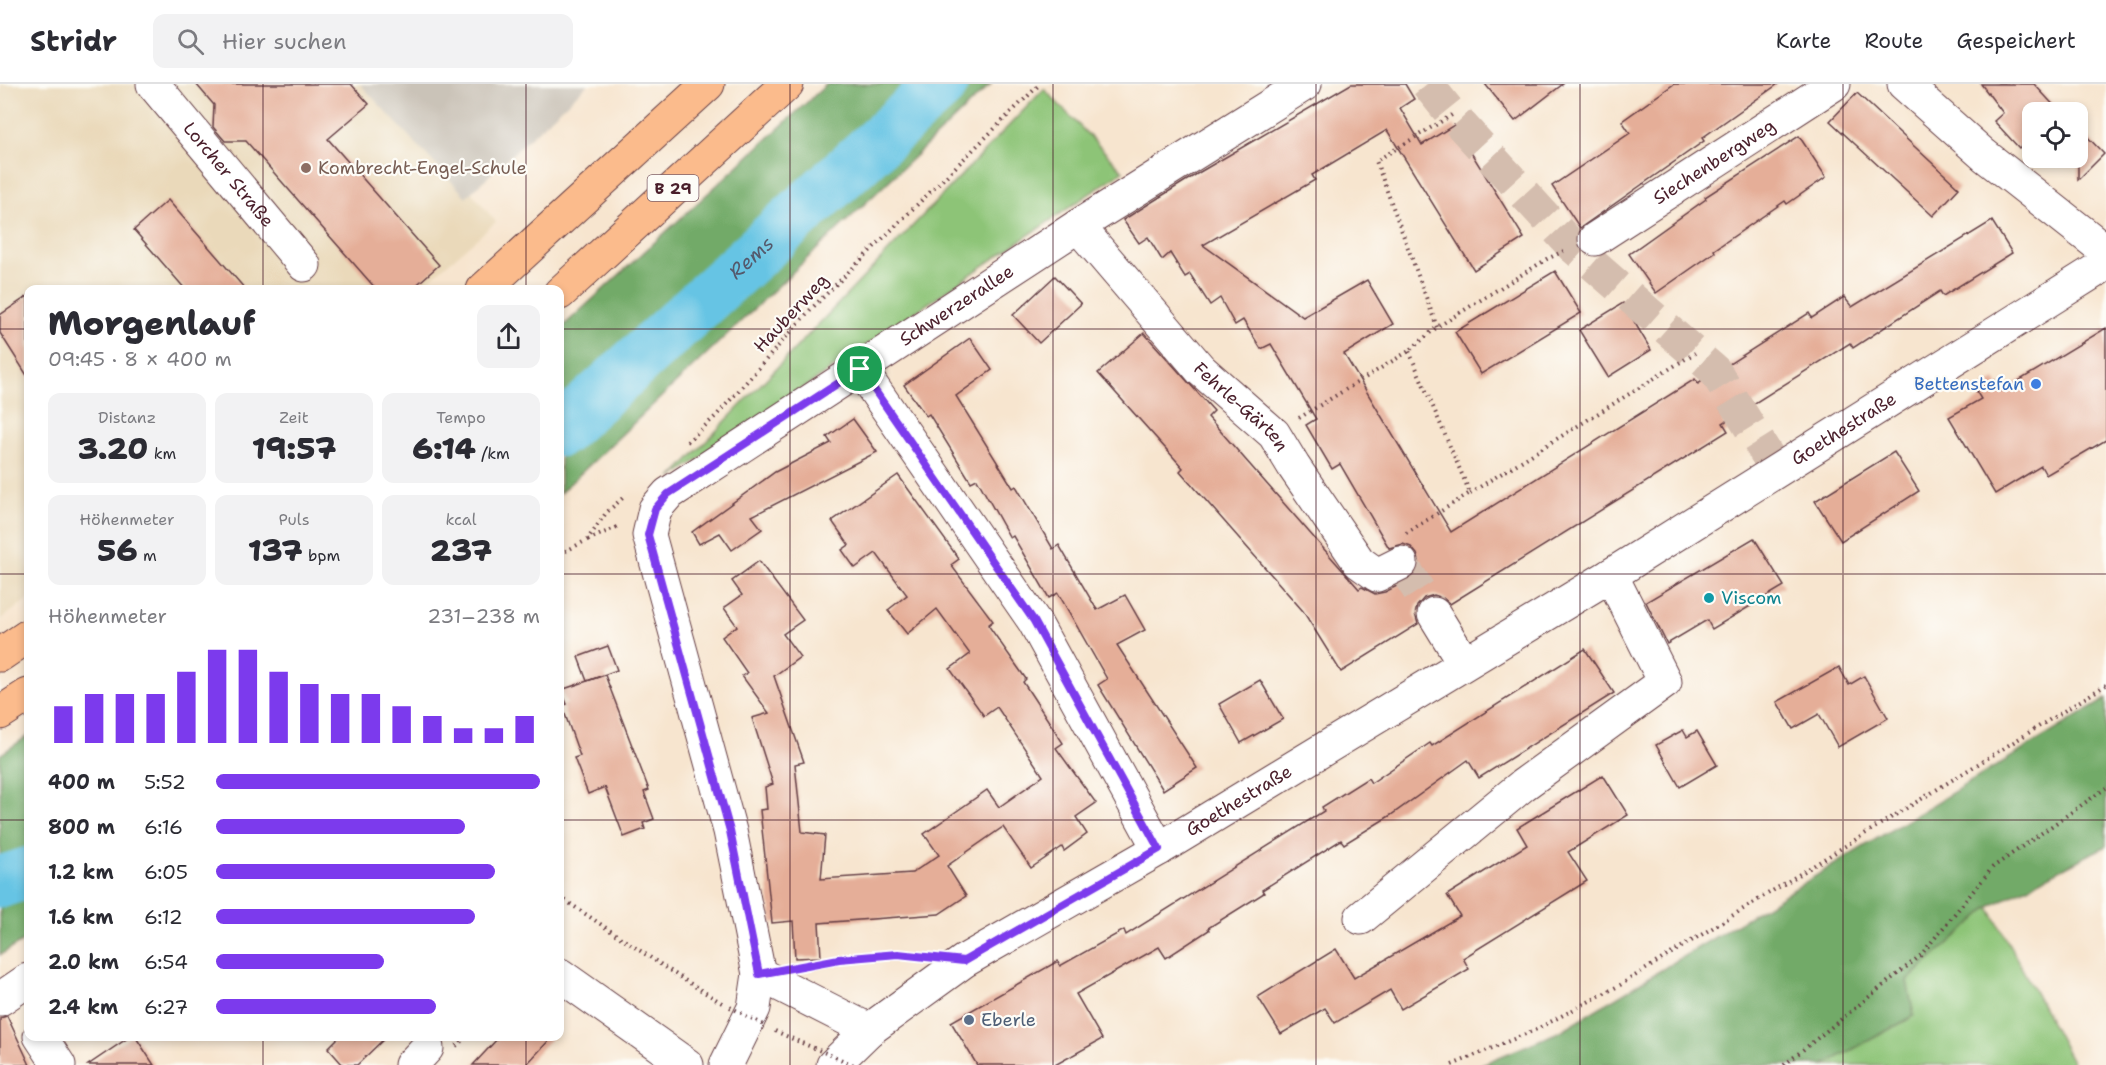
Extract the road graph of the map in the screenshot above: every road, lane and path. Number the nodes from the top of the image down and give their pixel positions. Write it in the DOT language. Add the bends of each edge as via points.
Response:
graph roads {
  1 [pos="153,84"];
  2 [pos="708,84"];
  3 [pos="787,84"];
  4 [pos="1040,84"];
  5 [pos="1305,84"];
  6 [pos="1834,84"];
  7 [pos="1904,84"];
  8 [pos="1452,115"];
  9 [pos="1077,226"];
  10 [pos="1595,239"];
  11 [pos="2106,251"];
  12 [pos="2106,264"];
  13 [pos="304,265"];
  14 [pos="488,285"];
  15 [pos="564,288"];
  16 [pos="1437,327"];
  17 [pos="1409,351"];
  18 [pos="1695,353"];
  19 [pos="860,369"];
  20 [pos="1274,434"];
  21 [pos="683,445"];
  22 [pos="1470,493"];
  23 [pos="643,500"];
  24 [pos="1400,550"];
  25 [pos="564,552"];
  26 [pos="1611,575"];
  27 [pos="1434,614"];
  28 [pos="24,639"];
  29 [pos="0,655"];
  30 [pos="1464,663"];
  31 [pos="2106,685"];
  32 [pos="24,698"];
  33 [pos="0,713"];
  34 [pos="2106,788"];
  35 [pos="1159,849"];
  36 [pos="564,900"];
  37 [pos="1361,918"];
  38 [pos="964,961"];
  39 [pos="805,966"];
  40 [pos="759,974"];
  41 [pos="564,978"];
  42 [pos="13,991"];
  43 [pos="24,1012"];
  44 [pos="869,1030"];
  45 [pos="43,1041"];
  46 [pos="59,1065"];
  47 [pos="687,1065"];
  48 [pos="726,1065"];
  49 [pos="833,1065"];
  50 [pos="854,1065"];
  51 [pos="1452,1065"];
  52 [pos="1784,1065"];
  1 -- 13 [label="street, Lorcher Straße"];
  2 -- 14 [label="highway, B 29"];
  3 -- 15 [label="highway, B 29"];
  4 -- 21 [label="path, Hauberweg" via="811,309 717,415"];
  5 -- 9 [label="street, Schwerzerallee"];
  6 -- 10 [label="street, Siechenbergweg"];
  7 -- 11 [label="street" via="1984,155"];
  8 -- 16 [label="path" via="1376,161"];
  9 -- 19 [label="street, Schwerzerallee"];
  9 -- 20 [label="street, Fehrle-Gärten" via="1201,370"];
  10 -- 16 [label="path" via="1546,259"];
  12 -- 26 [label="street, Goethestraße"];
  16 -- 17 [label="path"];
  17 -- 20 [label="path"];
  17 -- 22 [label="path"];
  18 -- 22 [label="path"];
  19 -- 23 [label="street, Schwerzerallee" via="668,494"];
  19 -- 35 [label="street" via="1034,621"];
  20 -- 24 [label="street, Fehrle-Gärten" via="1359,562 1377,574"];
  22 -- 24 [label="path"];
  23 -- 25 [label="path" via="606,513 588,540"];
  23 -- 40 [label="street" via="648,535 730,831"];
  26 -- 30 [label="street, Goethestraße"];
  26 -- 37 [label="street" via="1665,682 1523,785"];
  27 -- 30 [label="street"];
  28 -- 29 [label="highway"];
  30 -- 35 [label="street, Goethestraße"];
  31 -- 51 [label="path" via="1620,985 1535,1030"];
  32 -- 33 [label="highway"];
  34 -- 52 [label="path" via="1993,867 1920,956"];
  35 -- 38 [label="street, Goethestraße"];
  36 -- 50 [label="path, bridge" via="730,1007"];
  38 -- 39 [label="path" via="898,954"];
  38 -- 44 [label="street, Goethestraße"];
  40 -- 44 [label="street"];
  40 -- 48 [label="street" via="754,1008"];
  41 -- 47 [label="street"];
  42 -- 43 [label="street"];
  44 -- 49 [label="street, Goethestraße"];
  45 -- 46 [label="street"];
}
